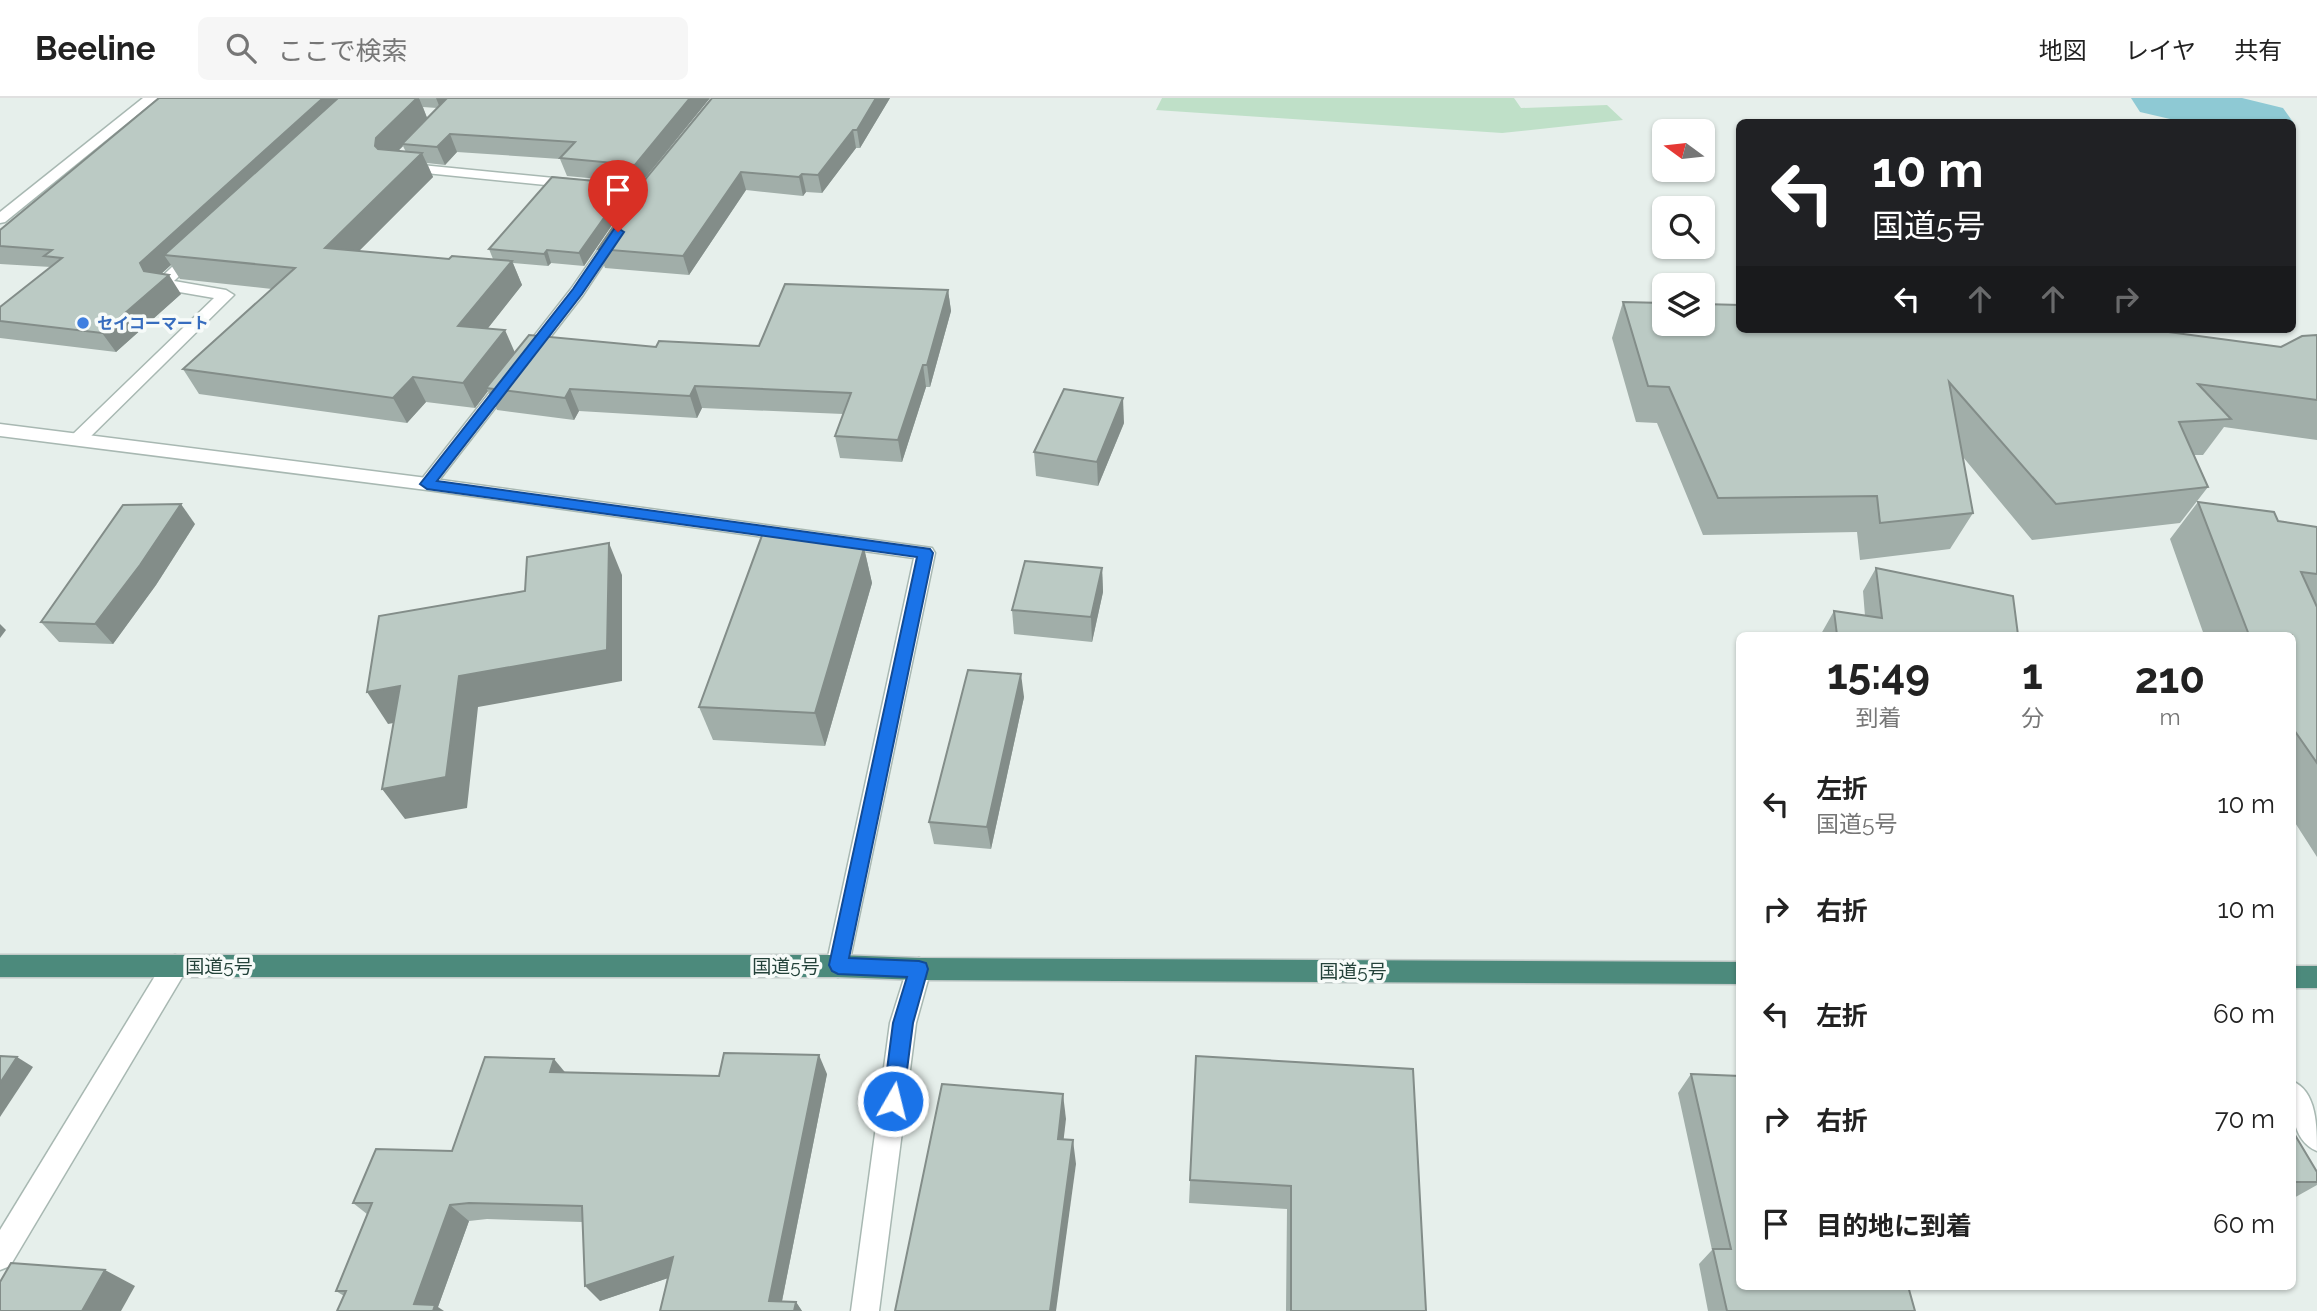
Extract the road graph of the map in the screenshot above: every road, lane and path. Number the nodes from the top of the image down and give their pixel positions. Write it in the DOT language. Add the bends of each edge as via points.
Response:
graph roads {
  1 [pos="151,98"];
  2 [pos="411,149"];
  3 [pos="646,192"];
  4 [pos="0,219"];
  5 [pos="623,225"];
  6 [pos="202,246"];
  7 [pos="0,430"];
  8 [pos="77,440"];
  9 [pos="427,484"];
  10 [pos="838,965"];
  11 [pos="0,966"];
  12 [pos="175,966"];
  13 [pos="919,969"];
  14 [pos="1736,974"];
  15 [pos="2296,977"];
  16 [pos="2317,977"];
  17 [pos="2296,1100"];
  18 [pos="2317,1138"];
  19 [pos="0,1256"];
  20 [pos="865,1311"];
  1 -- 4 [label="street"];
  2 -- 3 [label="street" via="394,167"];
  5 -- 9 [label="street" via="577,292"];
  6 -- 8 [label="street" via="162,284 226,295"];
  7 -- 8 [label="street"];
  8 -- 9 [label="street"];
  9 -- 10 [label="street" via="925,553"];
  10 -- 12 [label="highway, 国道5号"];
  10 -- 13 [label="highway, 国道5号"];
  11 -- 12 [label="highway, 国道5号"];
  12 -- 19 [label="street"];
  13 -- 14 [label="highway, 国道5号"];
  13 -- 20 [label="street" via="903,1023"];
  15 -- 16 [label="highway"];
  17 -- 18 [label="street"];
}
